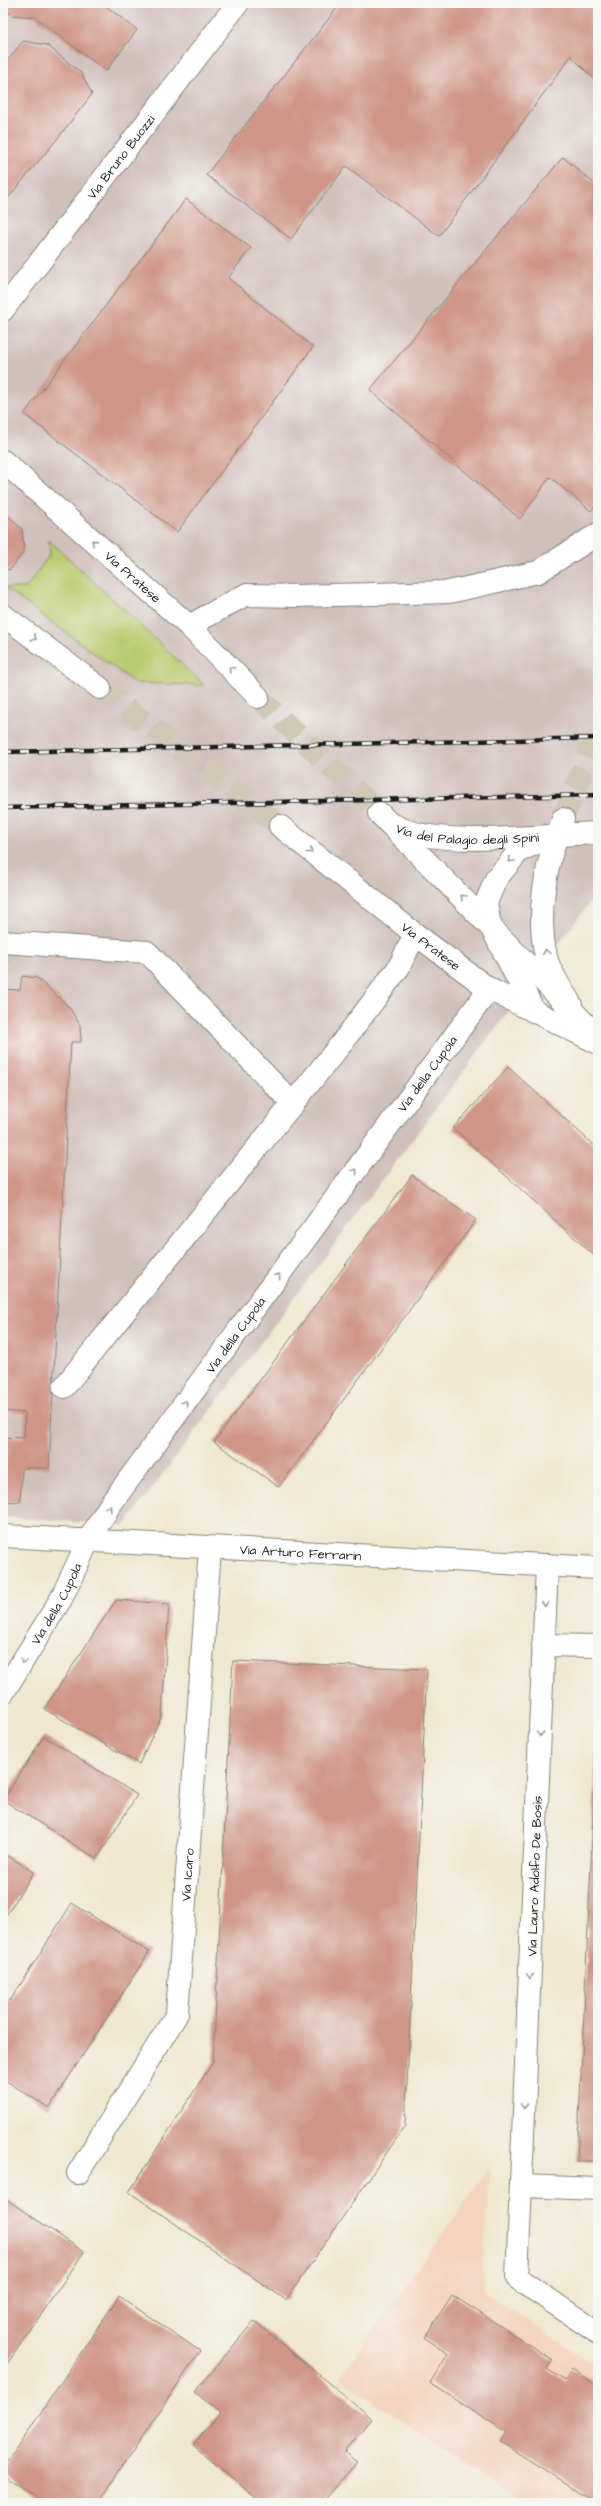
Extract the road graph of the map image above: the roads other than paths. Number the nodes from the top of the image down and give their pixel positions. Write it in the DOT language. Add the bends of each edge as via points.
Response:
graph roads {
  1 [pos="238,3"];
  2 [pos="3,310"];
  3 [pos="3,461"];
  4 [pos="598,534"];
  5 [pos="3,615"];
  6 [pos="188,626"];
  7 [pos="100,688"];
  8 [pos="258,697"];
  9 [pos="280,826"];
  10 [pos="560,827"];
  11 [pos="598,833"];
  12 [pos="490,924"];
  13 [pos="415,934"];
  14 [pos="3,942"];
  15 [pos="489,988"];
  16 [pos="534,1011"];
  17 [pos="574,1012"];
  18 [pos="598,1037"];
  19 [pos="598,1043"];
  20 [pos="293,1104"];
  21 [pos="64,1387"];
  22 [pos="3,1536"];
  23 [pos="88,1541"];
  24 [pos="210,1548"];
  25 [pos="547,1565"];
  26 [pos="598,1568"];
  27 [pos="543,1645"];
  28 [pos="598,1646"];
  29 [pos="3,1694"];
  30 [pos="78,2174"];
  31 [pos="521,2186"];
  32 [pos="598,2189"];
  33 [pos="598,2333"];
  1 -- 2 [label="street, Via Bruno Buozzi"];
  6 -- 3 [label="street, Via Pratese, one-way"];
  4 -- 6 [label="street" via="538,572 449,592 245,595"];
  5 -- 7 [label="street, one-way"];
  8 -- 6 [label="street, Via Pratese, one-way"];
  9 -- 13 [label="street, Via Pratese, one-way"];
  10 -- 11 [label="street, Via del Palagio degli Spini"];
  10 -- 12 [label="street, Via del Palagio degli Spini, one-way" via="519,852 496,879 486,903"];
  12 -- 10 [label="street, Via del Palagio degli Spini, one-way" via="381,815 403,830 446,837 482,839"];
  17 -- 10 [label="street, Via del Palagio degli Spini, one-way" via="546,957 542,910"];
  12 -- 16 [label="street, Via del Palagio degli Spini"];
  12 -- 17 [label="street"];
  13 -- 15 [label="street, Via Pratese"];
  13 -- 20 [label="street" via="399,967"];
  14 -- 20 [label="street" via="147,952"];
  15 -- 16 [label="street, Via Pratese"];
  23 -- 15 [label="street, Via della Cupola, one-way" via="110,1505"];
  16 -- 19 [label="street, Via Pratese"];
  17 -- 18 [label="street"];
  20 -- 21 [label="street"];
  22 -- 23 [label="street, Via Arturo Ferrarin"];
  23 -- 24 [label="street, Via Arturo Ferrarin"];
  23 -- 29 [label="street, Via della Cupola, one-way" via="61,1599"];
  24 -- 25 [label="street, Via Arturo Ferrarin"];
  24 -- 30 [label="street, Via Icaro" via="177,2014"];
  25 -- 26 [label="street, Via Arturo Ferrarin"];
  25 -- 27 [label="street, Via Lauro Adolfo De Bosis, one-way"];
  27 -- 28 [label="street"];
  27 -- 31 [label="street, Via Lauro Adolfo De Bosis, one-way"];
  31 -- 32 [label="street"];
  31 -- 33 [label="street, Via Lauro Adolfo De Bosis" via="517,2278"];
}
